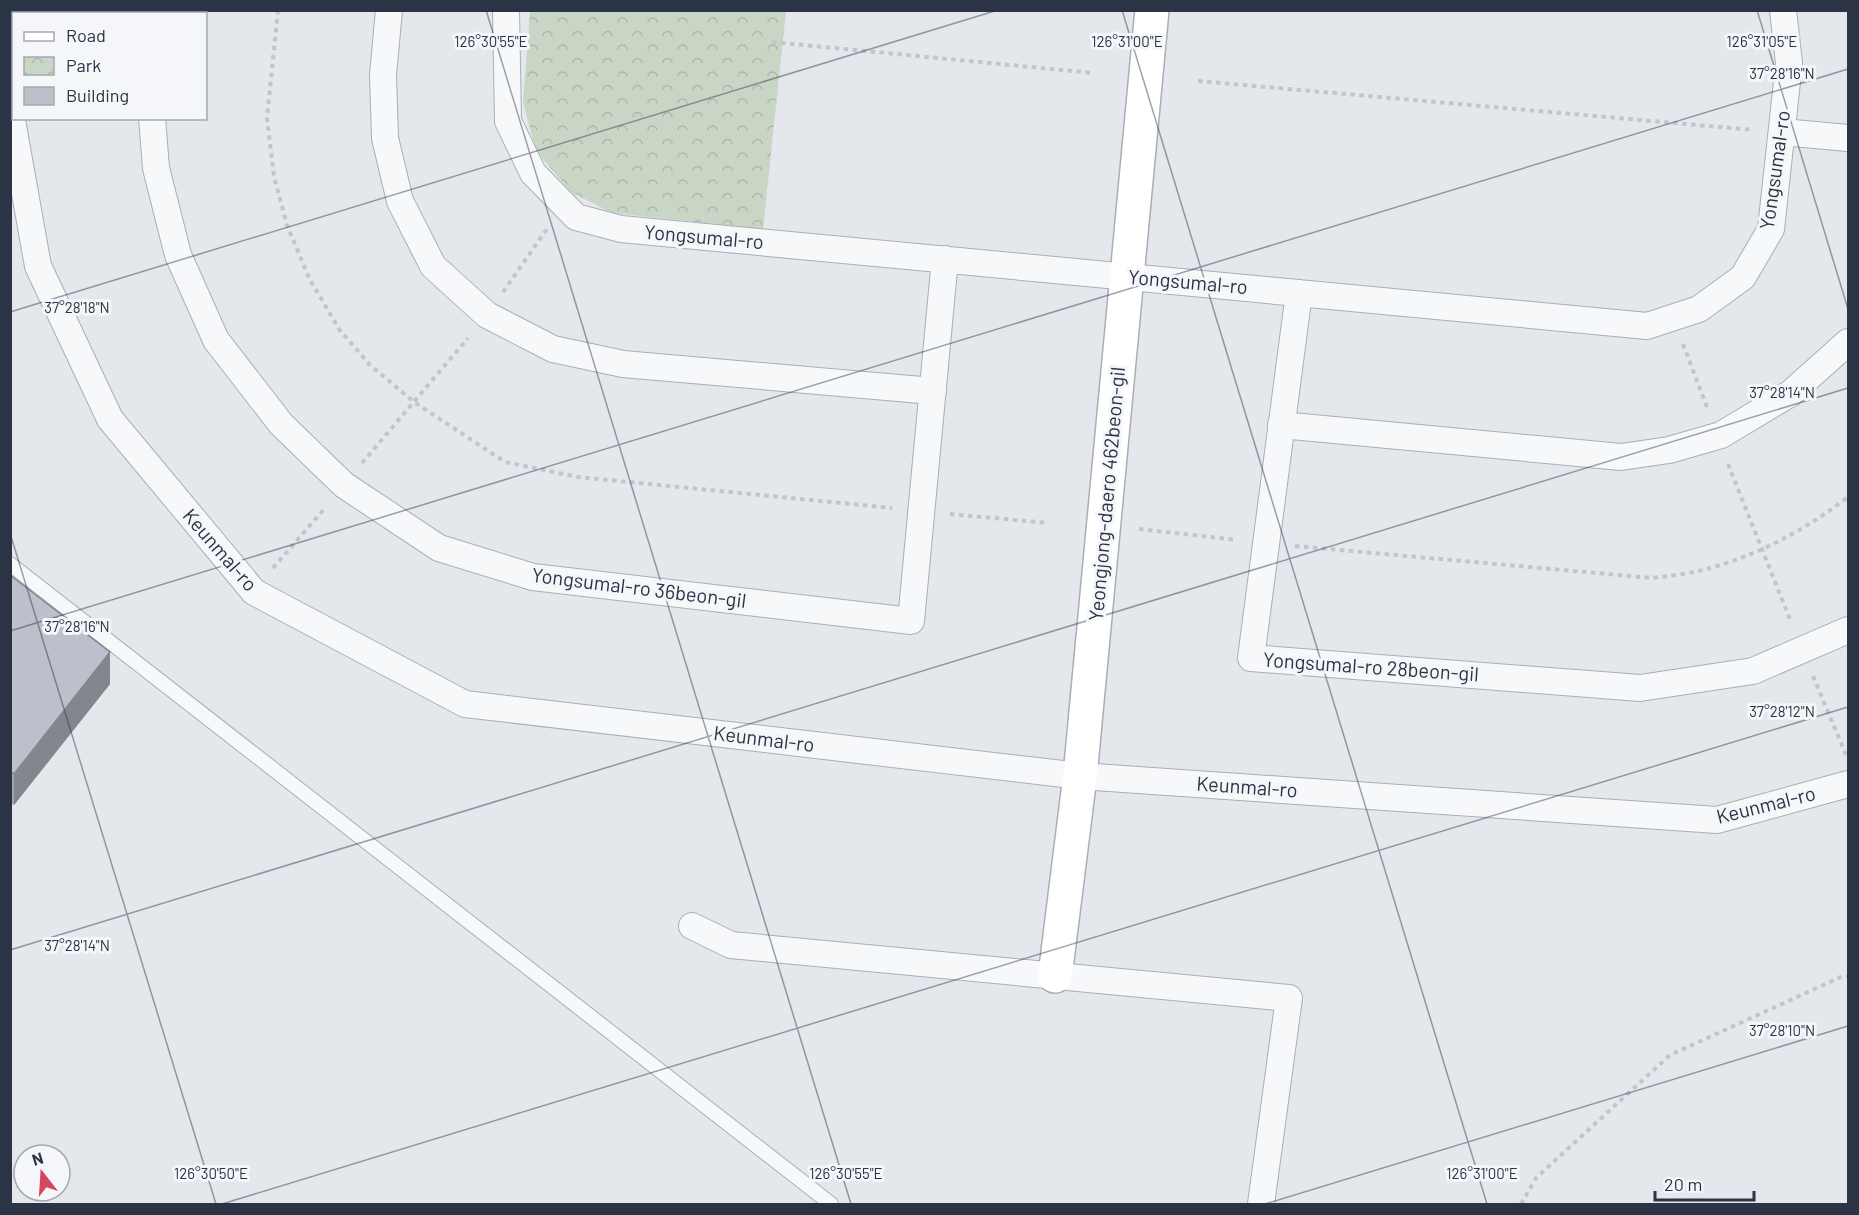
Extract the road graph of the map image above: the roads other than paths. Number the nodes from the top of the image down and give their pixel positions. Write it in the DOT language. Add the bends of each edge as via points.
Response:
graph roads {
  1 [pos="389,10"];
  2 [pos="1152,10"];
  3 [pos="1783,10"];
  4 [pos="506,11"];
  5 [pos="12,26"];
  6 [pos="10,57"];
  7 [pos="10,109"];
  8 [pos="152,120"];
  9 [pos="1782,132"];
  10 [pos="1848,138"];
  11 [pos="945,260"];
  12 [pos="1127,277"];
  13 [pos="1299,293"];
  14 [pos="1848,342"];
  15 [pos="933,391"];
  16 [pos="1281,425"];
  17 [pos="10,564"];
  18 [pos="1848,630"];
  19 [pos="1080,776"];
  20 [pos="1848,784"];
  21 [pos="692,926"];
  22 [pos="1054,976"];
  23 [pos="831,1204"];
  24 [pos="1261,1204"];
  1 -- 15 [label="street" via="383,75 385,138 400,201 433,266 487,315 553,349 623,364"];
  2 -- 12 [label="street, Yeongjong-daero 462beon-gil"];
  3 -- 9 [label="street, Yongsumal-ro" via="1789,63"];
  4 -- 11 [label="street, Yongsumal-ro" via="508,121 533,173 576,217 621,229"];
  5 -- 6 [label="street"];
  7 -- 19 [label="street, Keunmal-ro" via="38,266 110,419 254,592 465,704"];
  8 -- 15 [label="street, Yongsumal-ro 36beon-gil" via="156,168 178,255 216,340 281,424 344,485 439,548 533,577 911,621"];
  9 -- 10 [label="street"];
  9 -- 13 [label="street, Yongsumal-ro" via="1771,229 1743,277 1699,309 1673,318 1647,326"];
  11 -- 12 [label="street, Yongsumal-ro"];
  11 -- 15 [label="street, Yongsumal-ro 36beon-gil"];
  12 -- 13 [label="street, Yongsumal-ro"];
  12 -- 19 [label="street, Yeongjong-daero 462beon-gil"];
  13 -- 16 [label="street, Yongsumal-ro 28beon-gil"];
  14 -- 16 [label="street" via="1791,393 1721,435 1669,450 1621,456"];
  16 -- 18 [label="street, Yongsumal-ro 28beon-gil" via="1251,658 1640,688 1753,671"];
  17 -- 23 [label="lane"];
  19 -- 20 [label="street, Keunmal-ro" via="1717,820"];
  19 -- 22 [label="street, Yeongjong-daero 462beon-gil"];
  21 -- 22 [label="street" via="731,945"];
  22 -- 24 [label="street" via="1289,998"];
}
